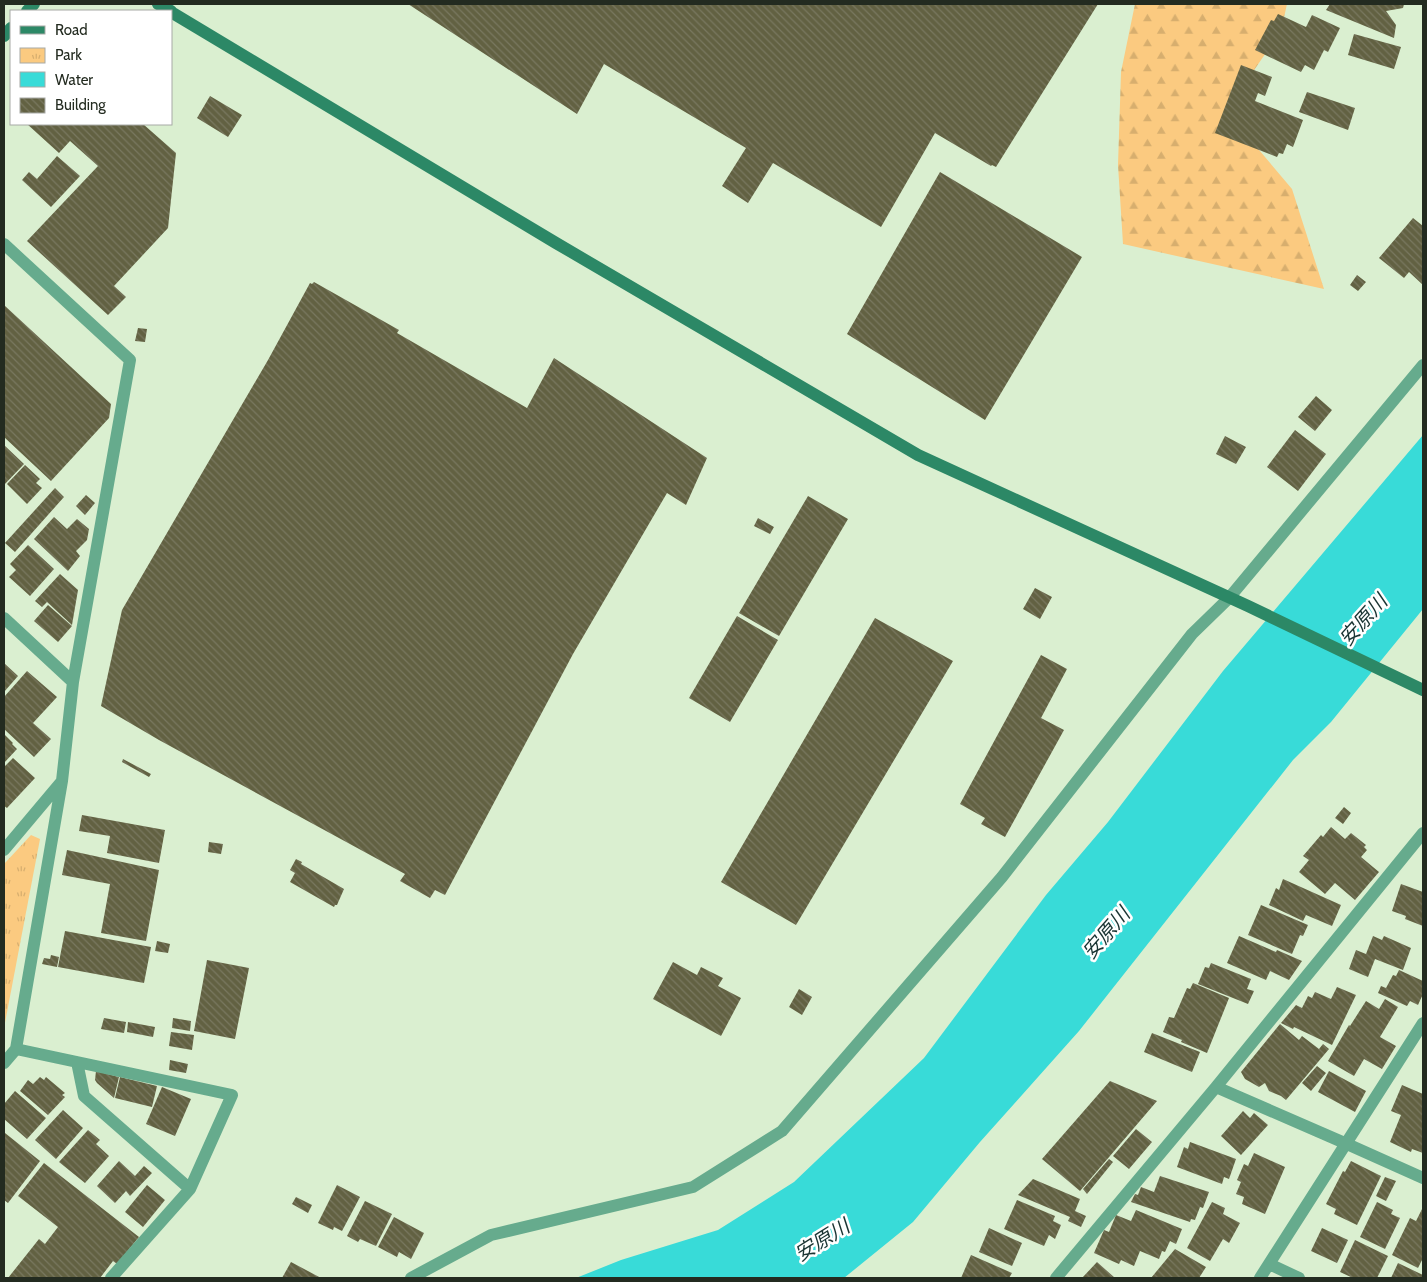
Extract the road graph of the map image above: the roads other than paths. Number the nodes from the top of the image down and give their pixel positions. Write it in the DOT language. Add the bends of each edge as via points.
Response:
graph roads {
  1 [pos="158,4"];
  2 [pos="169,10"];
  3 [pos="172,12"];
  4 [pos="4,244"];
  5 [pos="1423,365"];
  6 [pos="1229,598"];
  7 [pos="4,618"];
  8 [pos="73,682"];
  9 [pos="1421,689"];
  10 [pos="62,781"];
  11 [pos="1423,833"];
  12 [pos="6,844"];
  13 [pos="1423,1023"];
  14 [pos="16,1049"];
  15 [pos="77,1062"];
  16 [pos="4,1063"];
  17 [pos="1216,1087"];
  18 [pos="1347,1144"];
  19 [pos="1423,1178"];
  20 [pos="190,1189"];
  21 [pos="1269,1264"];
  22 [pos="111,1278"];
  23 [pos="411,1278"];
  24 [pos="1056,1278"];
  25 [pos="1260,1278"];
  26 [pos="1299,1278"];
  1 -- 2 [label="street"];
  3 -- 6 [label="street" via="556,243 918,455"];
  4 -- 8 [label="street" via="130,360"];
  5 -- 6 [label="street"];
  6 -- 9 [label="street"];
  6 -- 23 [label="street" via="1192,634 1002,877 782,1131 693,1187 491,1236"];
  7 -- 8 [label="street"];
  8 -- 10 [label="street"];
  10 -- 12 [label="street"];
  10 -- 14 [label="street"];
  11 -- 17 [label="street"];
  13 -- 18 [label="street"];
  14 -- 15 [label="street"];
  14 -- 16 [label="street"];
  15 -- 20 [label="street" via="84,1096"];
  15 -- 20 [label="street" via="232,1095"];
  17 -- 18 [label="street"];
  17 -- 24 [label="street"];
  18 -- 19 [label="street"];
  18 -- 21 [label="street"];
  20 -- 22 [label="street"];
  21 -- 25 [label="street"];
  21 -- 26 [label="street"];
}
